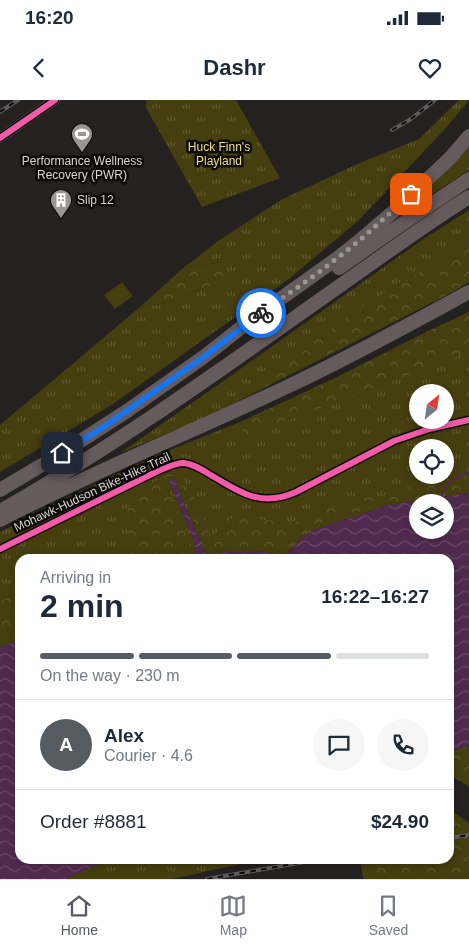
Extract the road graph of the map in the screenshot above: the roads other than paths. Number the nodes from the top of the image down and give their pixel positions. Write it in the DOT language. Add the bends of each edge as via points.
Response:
graph roads {
  1 [pos="55,100"];
  2 [pos="469,128"];
  3 [pos="469,136"];
  4 [pos="0,138"];
  5 [pos="469,179"];
  6 [pos="425,181"];
  7 [pos="469,197"];
  8 [pos="469,292"];
  9 [pos="205,356"];
  10 [pos="0,490"];
  11 [pos="0,511"];
  12 [pos="0,520"];
  1 -- 4 [label="street"];
  2 -- 6 [label="highway"];
  3 -- 6 [label="highway"];
  5 -- 9 [label="highway" via="258,325"];
  6 -- 9 [label="highway" via="359,241"];
  7 -- 11 [label="highway" via="152,417"];
  8 -- 12 [label="highway" via="331,366"];
  9 -- 10 [label="highway" via="91,435"];
}
